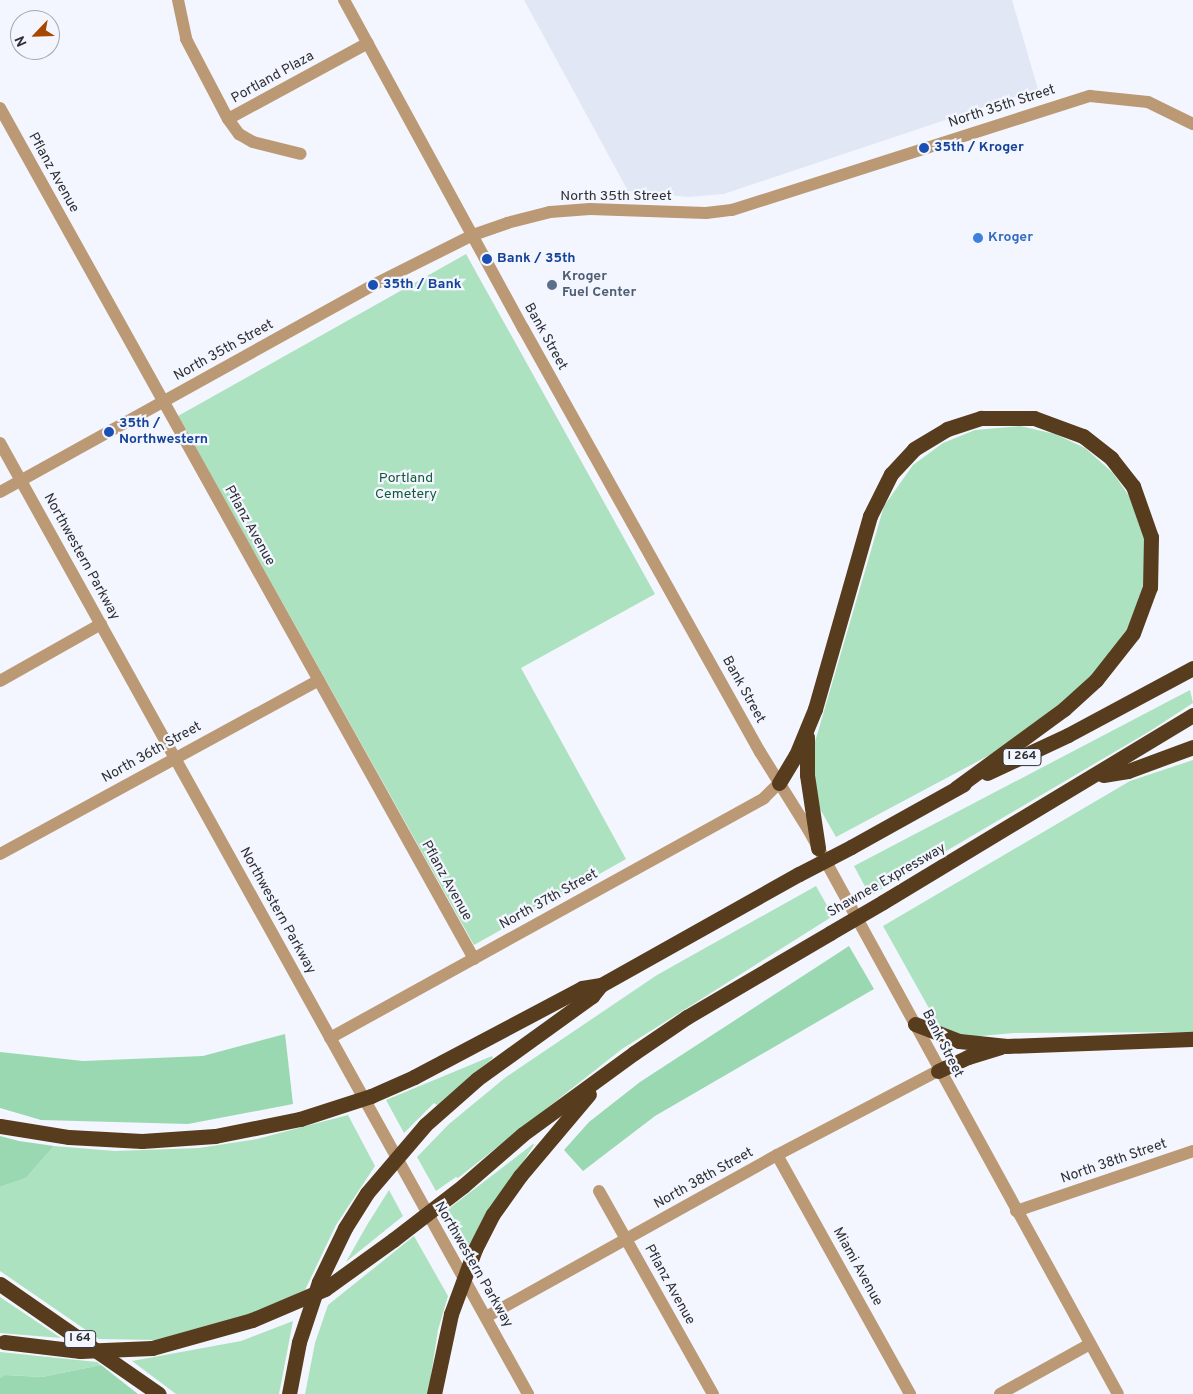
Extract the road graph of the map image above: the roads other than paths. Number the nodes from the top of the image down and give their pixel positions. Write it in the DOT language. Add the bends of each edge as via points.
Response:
graph roads {
  1 [pos="178,0"];
  2 [pos="344,0"];
  3 [pos="368,43"];
  4 [pos="0,108"];
  5 [pos="228,119"];
  6 [pos="3,122"];
  7 [pos="1193,124"];
  8 [pos="301,154"];
  9 [pos="473,236"];
  10 [pos="162,402"];
  11 [pos="0,443"];
  12 [pos="21,480"];
  13 [pos="0,492"];
  14 [pos="101,624"];
  15 [pos="1193,668"];
  16 [pos="319,680"];
  17 [pos="0,681"];
  18 [pos="1193,715"];
  19 [pos="808,727"];
  20 [pos="1193,747"];
  21 [pos="175,758"];
  22 [pos="1096,776"];
  23 [pos="779,783"];
  24 [pos="956,788"];
  25 [pos="818,848"];
  26 [pos="0,854"];
  27 [pos="474,959"];
  28 [pos="601,985"];
  29 [pos="915,1024"];
  30 [pos="330,1038"];
  31 [pos="1193,1039"];
  32 [pos="1007,1046"];
  33 [pos="938,1071"];
  34 [pos="600,1079"];
  35 [pos="0,1126"];
  36 [pos="1193,1151"];
  37 [pos="777,1155"];
  38 [pos="599,1191"];
  39 [pos="1016,1211"];
  40 [pos="626,1239"];
  41 [pos="0,1284"];
  42 [pos="0,1292"];
  43 [pos="486,1317"];
  44 [pos="2,1341"];
  45 [pos="1090,1344"];
  46 [pos="146,1394"];
  47 [pos="159,1394"];
  48 [pos="289,1394"];
  49 [pos="434,1394"];
  50 [pos="528,1394"];
  51 [pos="713,1394"];
  52 [pos="910,1394"];
  53 [pos="1000,1394"];
  54 [pos="1118,1394"];
  1 -- 5 [label="street, Portland Plaza" via="186,39"];
  2 -- 3 [label="street, Bank Street"];
  3 -- 5 [label="street, Portland Plaza"];
  3 -- 9 [label="street, Bank Street"];
  4 -- 6 [label="street, Pflanz Avenue"];
  5 -- 8 [label="street" via="239,134 253,142"];
  6 -- 10 [label="street, Pflanz Avenue"];
  7 -- 9 [label="street, North 35th Street" via="1148,102 1090,96 732,210 706,213 590,209 550,212"];
  9 -- 10 [label="street, North 35th Street" via="373,285"];
  9 -- 23 [label="street, Bank Street"];
  10 -- 12 [label="street, North 35th Street"];
  10 -- 16 [label="street, Pflanz Avenue"];
  11 -- 12 [label="street, Northwestern Parkway"];
  12 -- 13 [label="street, North 35th Street"];
  12 -- 14 [label="street, Northwestern Parkway"];
  14 -- 17 [label="street"];
  14 -- 21 [label="street, Northwestern Parkway"];
  15 -- 24 [label="highway, I 264" via="1068,735"];
  16 -- 21 [label="street, North 36th Street"];
  16 -- 27 [label="street, Pflanz Avenue"];
  18 -- 22 [label="highway, Shawnee Expressway"];
  19 -- 23 [label="highway"];
  19 -- 24 [label="highway" via="870,516 882,488 902,461 935,435 980,418 1034,418 1068,428 1111,458 1141,502 1153,554 1146,603 1133,633 1096,680 1064,709"];
  19 -- 25 [label="highway" via="807,776"];
  20 -- 22 [label="highway" via="1128,771"];
  21 -- 26 [label="street, North 36th Street"];
  21 -- 30 [label="street, Northwestern Parkway"];
  22 -- 34 [label="highway, Shawnee Expressway, bridge" via="687,1017"];
  23 -- 25 [label="street, Bank Street"];
  23 -- 27 [label="street, North 37th Street" via="764,798"];
  24 -- 28 [label="highway, I 264, bridge"];
  25 -- 29 [label="street, Bank Street"];
  27 -- 30 [label="street, North 37th Street"];
  28 -- 35 [label="highway, bridge" via="582,988 366,1098 300,1119 232,1134 142,1141 69,1137"];
  28 -- 48 [label="highway, bridge" via="592,996 476,1079 425,1125 367,1193 345,1228 319,1282 299,1342"];
  29 -- 32 [label="highway" via="959,1041"];
  29 -- 33 [label="street, Bank Street"];
  30 -- 43 [label="street, Northwestern Parkway"];
  31 -- 32 [label="highway"];
  32 -- 33 [label="highway" via="968,1057"];
  33 -- 37 [label="street, North 38th Street"];
  33 -- 39 [label="street, Bank Street"];
  34 -- 44 [label="highway, bridge" via="523,1134 463,1186 325,1289 252,1320 152,1348 74,1351"];
  34 -- 49 [label="highway, bridge" via="493,1214 475,1249 451,1314"];
  36 -- 39 [label="street, North 38th Street"];
  37 -- 40 [label="street, North 38th Street"];
  37 -- 52 [label="street, Miami Avenue"];
  38 -- 40 [label="street, Pflanz Avenue"];
  39 -- 45 [label="street, Bank Street"];
  40 -- 43 [label="street, North 38th Street"];
  40 -- 51 [label="street, Pflanz Avenue"];
  41 -- 47 [label="highway, I 64"];
  42 -- 46 [label="highway"];
  43 -- 50 [label="street, Northwestern Parkway"];
  45 -- 53 [label="street"];
  45 -- 54 [label="street, Bank Street"];
}
